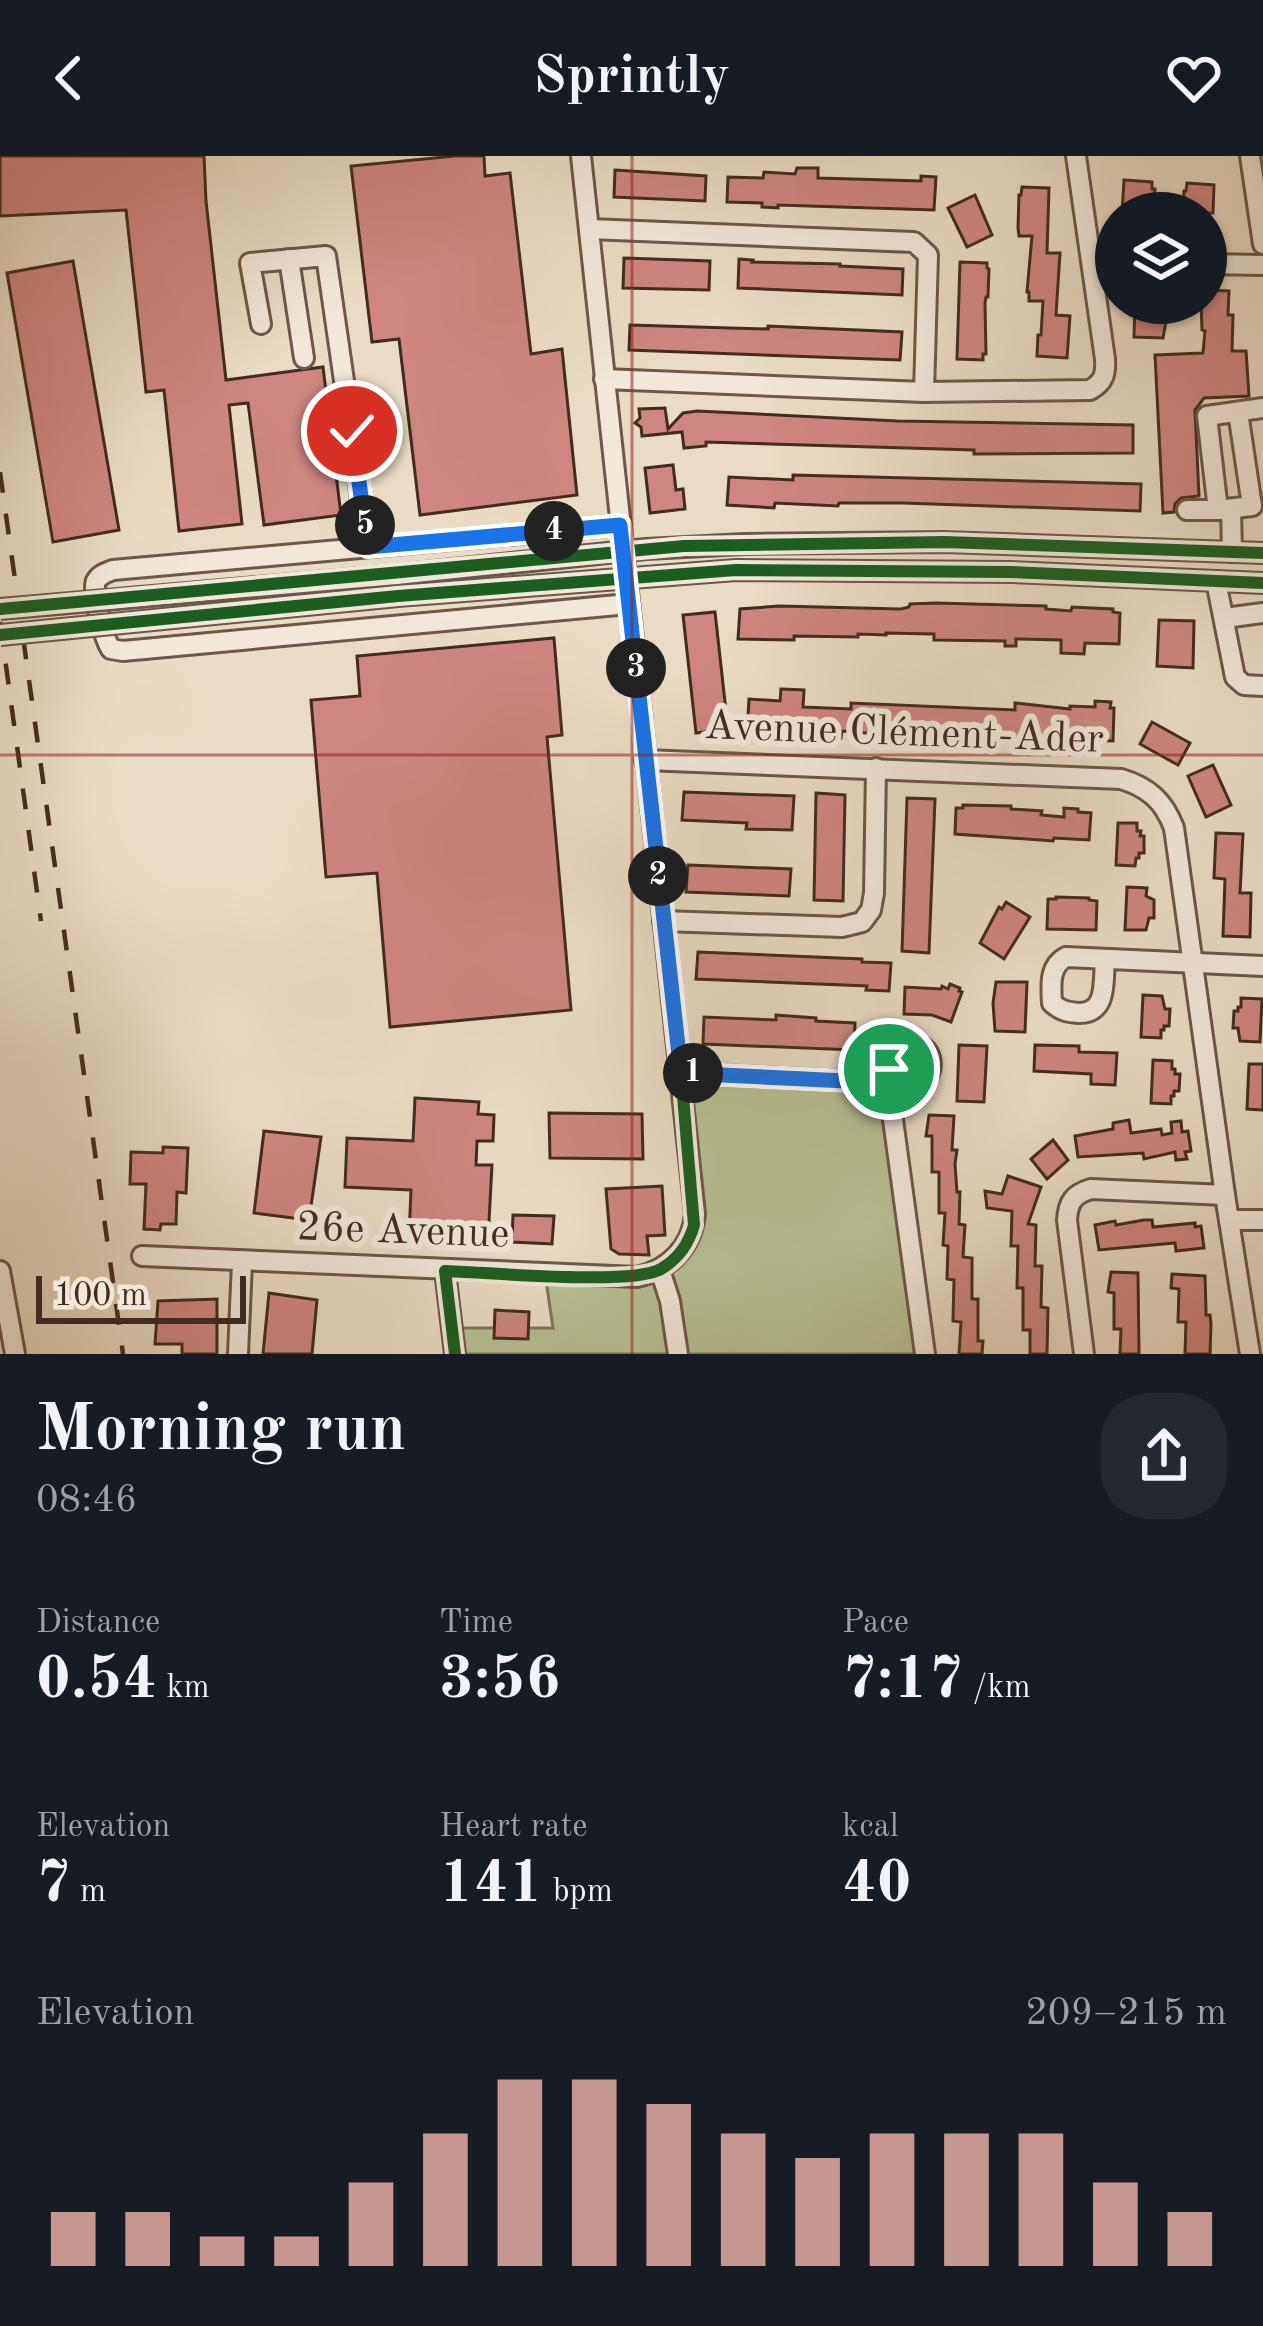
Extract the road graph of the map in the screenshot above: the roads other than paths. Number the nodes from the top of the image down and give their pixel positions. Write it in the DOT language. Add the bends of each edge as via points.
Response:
graph roads {
  1 [pos="580,156"];
  2 [pos="1076,156"];
  3 [pos="1250,156"];
  4 [pos="589,229"];
  5 [pos="1263,244"];
  6 [pos="1090,258"];
  7 [pos="1095,258"];
  8 [pos="289,259"];
  9 [pos="1227,264"];
  10 [pos="1263,265"];
  11 [pos="261,324"];
  12 [pos="304,358"];
  13 [pos="604,379"];
  14 [pos="924,392"];
  15 [pos="1263,408"];
  16 [pos="1238,412"];
  17 [pos="1224,509"];
  18 [pos="1186,510"];
  19 [pos="620,525"];
  20 [pos="368,547"];
  21 [pos="623,552"];
  22 [pos="1232,552"];
  23 [pos="1263,553"];
  24 [pos="626,579"];
  25 [pos="1216,580"];
  26 [pos="1263,583"];
  27 [pos="628,604"];
  28 [pos="0,609"];
  29 [pos="1263,613"];
  30 [pos="1225,618"];
  31 [pos="0,635"];
  32 [pos="1263,686"];
  33 [pos="645,760"];
  34 [pos="876,768"];
  35 [pos="663,921"];
  36 [pos="1105,959"];
  37 [pos="1192,964"];
  38 [pos="1263,966"];
  39 [pos="681,1073"];
  40 [pos="1225,1196"];
  41 [pos="1229,1220"];
  42 [pos="1263,1220"];
  43 [pos="142,1256"];
  44 [pos="242,1262"];
  45 [pos="445,1270"];
  46 [pos="661,1270"];
  47 [pos="0,1271"];
  48 [pos="14,1354"];
  49 [pos="238,1354"];
  50 [pos="455,1354"];
  51 [pos="678,1354"];
  52 [pos="925,1354"];
  53 [pos="1084,1354"];
  54 [pos="1250,1354"];
  1 -- 4 [label="street"];
  2 -- 6 [label="street"];
  3 -- 5 [label="street"];
  4 -- 13 [label="street"];
  4 -- 14 [label="street" via="914,242 928,255"];
  6 -- 7 [label="street"];
  6 -- 14 [label="street" via="1105,359 1101,384 1078,392"];
  8 -- 11 [label="street" via="250,263"];
  8 -- 12 [label="street"];
  8 -- 20 [label="street" via="326,256"];
  9 -- 10 [label="street"];
  13 -- 14 [label="street"];
  13 -- 19 [label="street"];
  15 -- 16 [label="street"];
  16 -- 17 [label="street" via="1252,506"];
  16 -- 17 [label="street" via="1207,416"];
  17 -- 18 [label="street"];
  17 -- 22 [label="street"];
  19 -- 20 [label="street"];
  19 -- 21 [label="street"];
  20 -- 27 [label="street" via="113,570 94,586 105,640 123,651"];
  21 -- 22 [label="street" via="944,542"];
  21 -- 24 [label="street"];
  21 -- 28 [label="street, bridge"];
  22 -- 23 [label="street"];
  24 -- 25 [label="street" via="868,569"];
  24 -- 27 [label="street"];
  24 -- 31 [label="street, bridge"];
  25 -- 26 [label="street"];
  25 -- 30 [label="street"];
  27 -- 33 [label="street"];
  29 -- 30 [label="street"];
  30 -- 32 [label="street" via="1235,677"];
  33 -- 34 [label="street, Avenue Clément-Ader"];
  33 -- 35 [label="street"];
  34 -- 35 [label="street" via="874,893 862,922"];
  34 -- 37 [label="street, Avenue Clément-Ader" via="1139,784 1174,828"];
  35 -- 39 [label="street"];
  36 -- 37 [label="street"];
  37 -- 38 [label="street"];
  37 -- 40 [label="street"];
  39 -- 46 [label="street" via="694,1225"];
  39 -- 52 [label="street" via="888,1083"];
  40 -- 41 [label="street"];
  40 -- 53 [label="street" via="1091,1189 1072,1198 1067,1220"];
  41 -- 42 [label="street"];
  41 -- 54 [label="street"];
  43 -- 44 [label="street, 26e Avenue"];
  44 -- 45 [label="street, 26e Avenue"];
  44 -- 49 [label="street"];
  45 -- 46 [label="street, 26e Avenue" via="637,1277"];
  45 -- 50 [label="street"];
  46 -- 51 [label="street"];
  47 -- 48 [label="street"];
}
